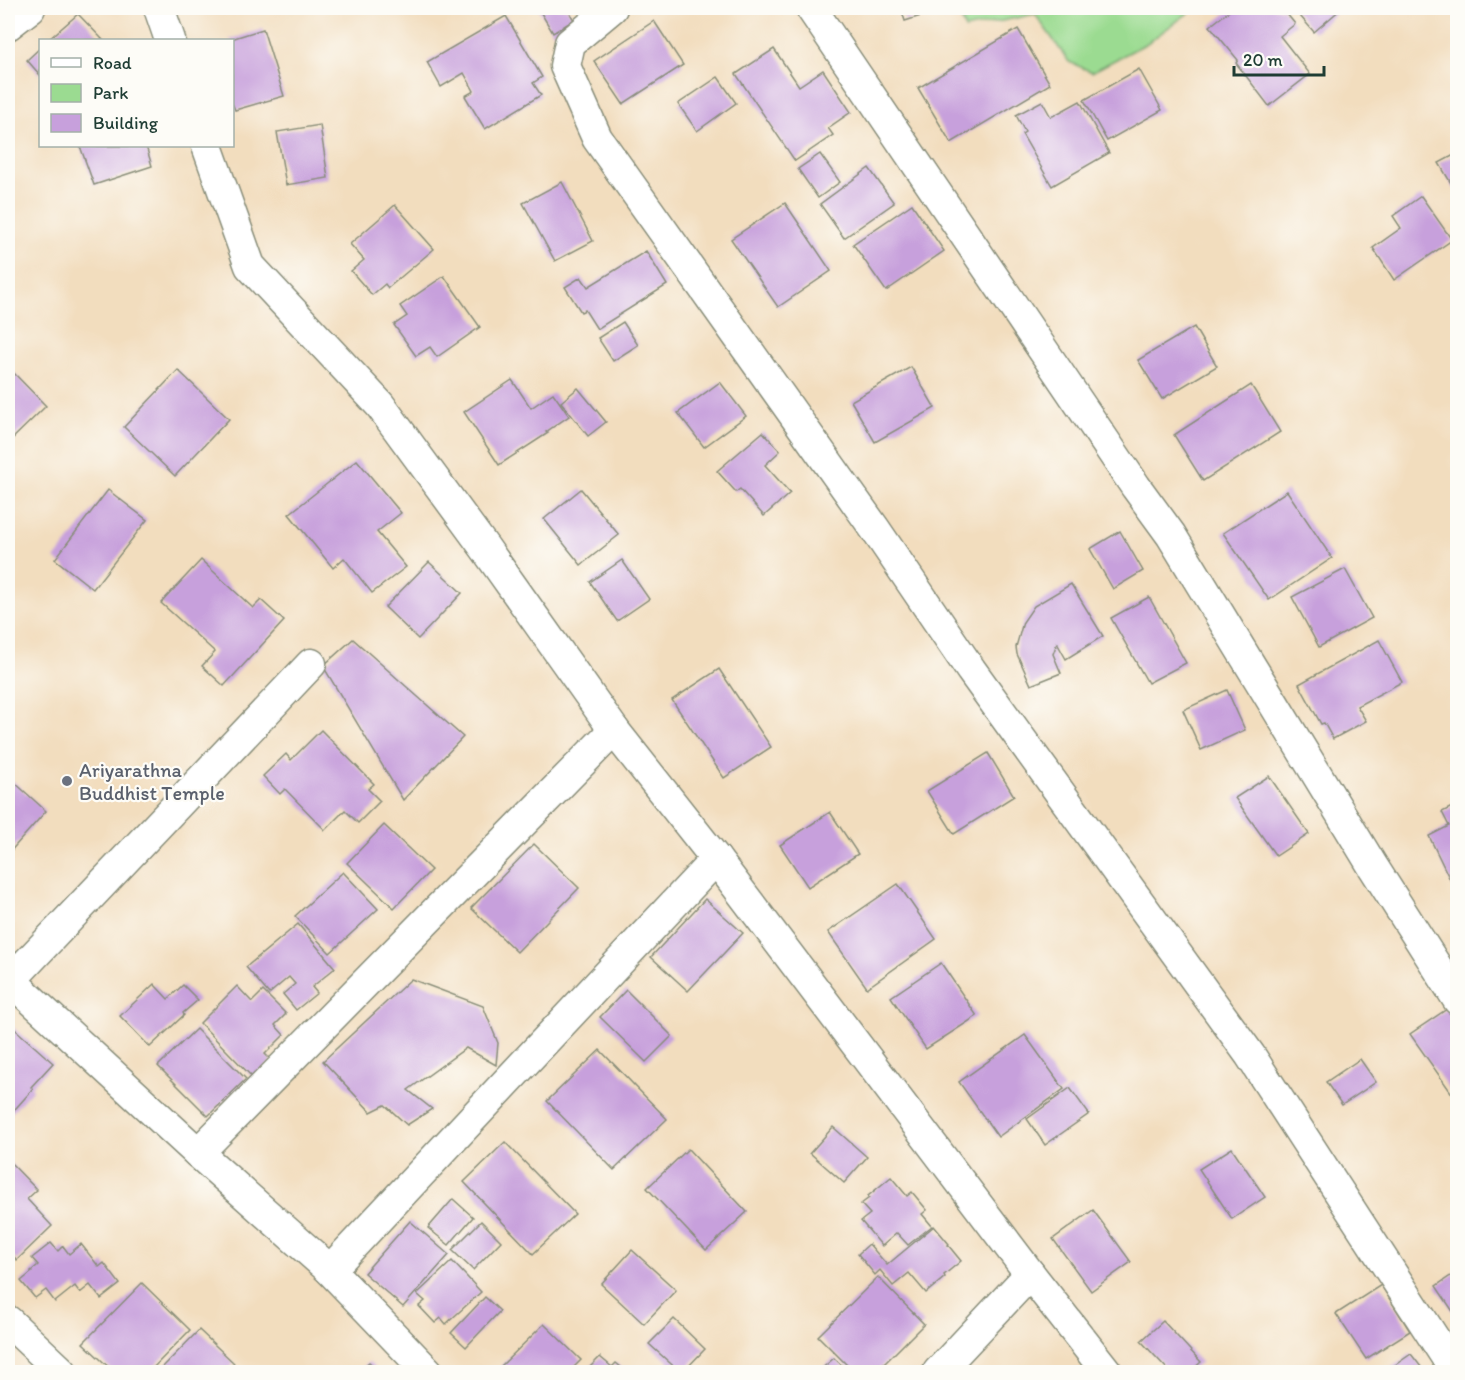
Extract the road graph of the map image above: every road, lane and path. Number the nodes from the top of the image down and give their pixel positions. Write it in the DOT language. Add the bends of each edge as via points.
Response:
graph roads {
  1 [pos="30,8"];
  2 [pos="159,8"];
  3 [pos="612,8"];
  4 [pos="811,8"];
  5 [pos="8,25"];
  6 [pos="170,39"];
  7 [pos="207,147"];
  8 [pos="311,664"];
  9 [pos="614,730"];
  10 [pos="716,859"];
  11 [pos="9,980"];
  12 [pos="1458,1000"];
  13 [pos="198,1153"];
  14 [pos="330,1270"];
  15 [pos="1030,1274"];
  16 [pos="8,1321"];
  17 [pos="62,1372"];
  18 [pos="428,1372"];
  19 [pos="938,1372"];
  20 [pos="1107,1372"];
  21 [pos="1456,1372"];
  1 -- 5 [label="street"];
  2 -- 6 [label="street"];
  3 -- 21 [label="street" via="570,43 566,66 597,138 978,679 1250,1055"];
  4 -- 12 [label="street" via="1171,535"];
  7 -- 9 [label="street" via="250,266 380,405"];
  8 -- 11 [label="street"];
  9 -- 10 [label="street"];
  9 -- 13 [label="street"];
  10 -- 14 [label="street"];
  10 -- 15 [label="street"];
  11 -- 13 [label="street"];
  13 -- 14 [label="street"];
  14 -- 18 [label="street"];
  15 -- 19 [label="street"];
  15 -- 20 [label="street"];
  16 -- 17 [label="street"];
}
